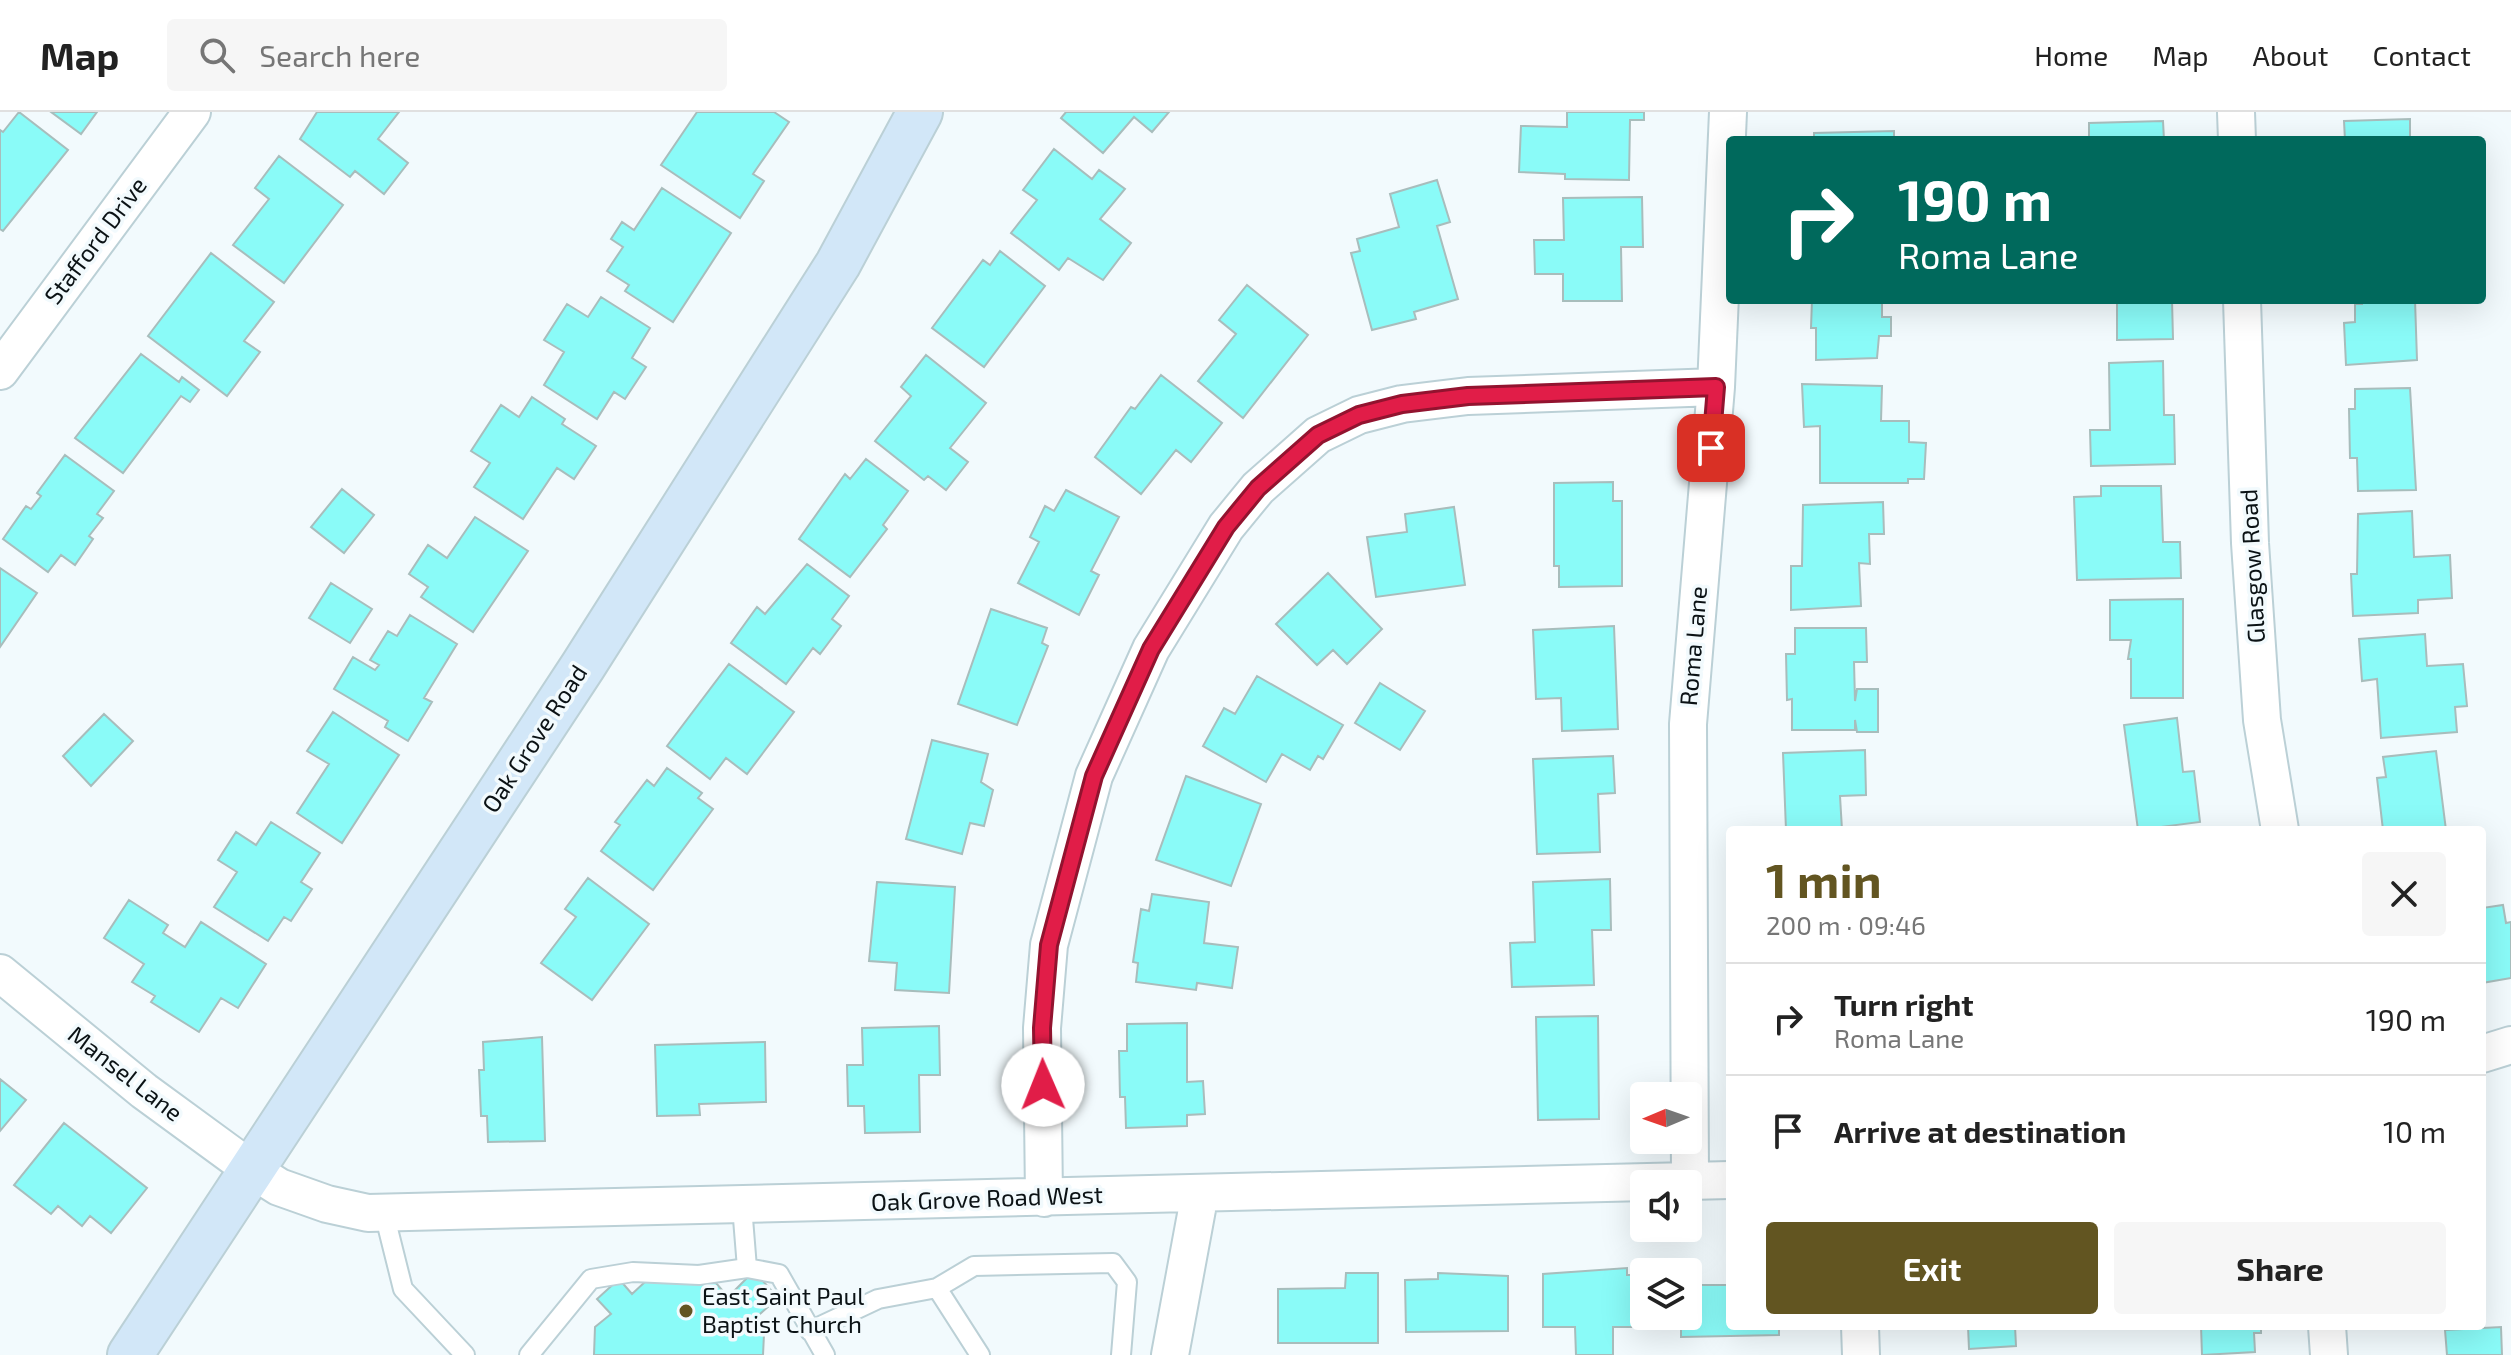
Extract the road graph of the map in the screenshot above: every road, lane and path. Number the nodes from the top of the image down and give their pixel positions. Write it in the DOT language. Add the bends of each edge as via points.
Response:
graph roads {
  1 [pos="192,112"];
  2 [pos="920,112"];
  3 [pos="1728,112"];
  4 [pos="2236,112"];
  5 [pos="1727,136"];
  6 [pos="2237,136"];
  7 [pos="1726,158"];
  8 [pos="2242,304"];
  9 [pos="0,371"];
  10 [pos="1716,387"];
  11 [pos="2279,826"];
  12 [pos="0,973"];
  13 [pos="2511,1045"];
  14 [pos="2486,1053"];
  15 [pos="252,1170"];
  16 [pos="1690,1170"];
  17 [pos="1726,1180"];
  18 [pos="1702,1181"];
  19 [pos="1630,1182"];
  20 [pos="1200,1193"];
  21 [pos="1044,1198"];
  22 [pos="742,1206"];
  23 [pos="384,1213"];
  24 [pos="747,1268"];
  25 [pos="937,1288"];
  26 [pos="1860,1330"];
  27 [pos="2327,1330"];
  28 [pos="810,1331"];
  29 [pos="130,1355"];
  30 [pos="465,1355"];
  31 [pos="529,1355"];
  32 [pos="825,1355"];
  33 [pos="980,1355"];
  34 [pos="1121,1355"];
  35 [pos="1170,1355"];
  36 [pos="1861,1355"];
  37 [pos="2329,1355"];
  1 -- 9 [label="street, Stafford Drive"];
  2 -- 15 [label="street, Oak Grove Road" via="838,264 583,666"];
  3 -- 5 [label="street, Roma Lane"];
  4 -- 6 [label="street"];
  7 -- 10 [label="street, Roma Lane"];
  8 -- 11 [label="street, Glasgow Road" via="2262,720"];
  10 -- 16 [label="street, Roma Lane" via="1688,724"];
  10 -- 21 [label="street" via="1468,396 1402,404 1359,415 1318,435 1258,488 1226,527 1151,649 1094,776 1049,945 1042,1028"];
  12 -- 15 [label="street, Mansel Lane" via="144,1091"];
  13 -- 14 [label="street"];
  15 -- 23 [label="street, Oak Grove Road West" via="279,1187 327,1204"];
  15 -- 29 [label="street, Oak Grove Road"];
  17 -- 18 [label="street, Oak Grove Road West"];
  19 -- 20 [label="street, Oak Grove Road West"];
  20 -- 21 [label="street, Oak Grove Road West"];
  20 -- 35 [label="street"];
  21 -- 22 [label="street, Oak Grove Road West"];
  22 -- 23 [label="street, Oak Grove Road West"];
  22 -- 24 [label="lane"];
  23 -- 30 [label="lane" via="403,1289"];
  24 -- 28 [label="lane" via="779,1274"];
  24 -- 31 [label="lane" via="699,1275 633,1272 591,1279"];
  25 -- 28 [label="lane" via="878,1299"];
  25 -- 33 [label="lane"];
  25 -- 34 [label="lane" via="974,1266 1113,1263 1127,1282"];
  26 -- 36 [label="street"];
  27 -- 37 [label="street"];
  28 -- 32 [label="lane"];
}
